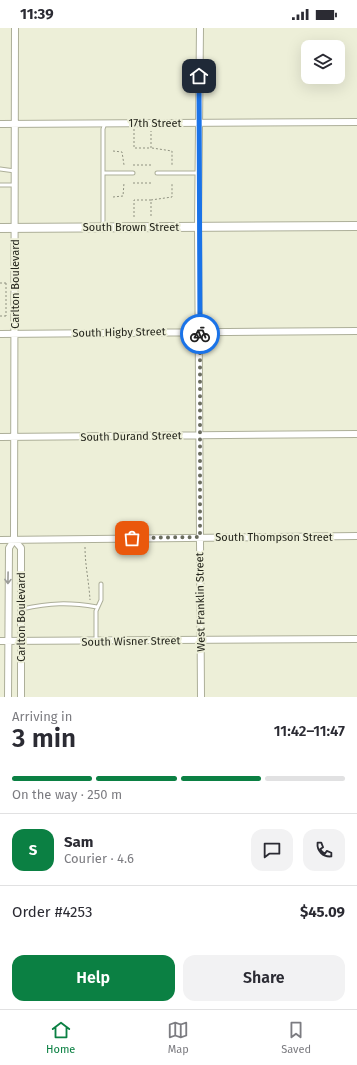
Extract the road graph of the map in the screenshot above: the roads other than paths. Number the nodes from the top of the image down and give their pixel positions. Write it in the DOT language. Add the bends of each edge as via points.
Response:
graph roads {
  1 [pos="15,28"];
  2 [pos="200,28"];
  3 [pos="357,122"];
  4 [pos="105,123"];
  5 [pos="198,123"];
  6 [pos="0,124"];
  7 [pos="16,124"];
  8 [pos="0,169"];
  9 [pos="16,171"];
  10 [pos="103,173"];
  11 [pos="133,173"];
  12 [pos="157,173"];
  13 [pos="198,173"];
  14 [pos="15,185"];
  15 [pos="0,186"];
  16 [pos="357,226"];
  17 [pos="103,227"];
  18 [pos="198,227"];
  19 [pos="0,228"];
  20 [pos="15,228"];
  21 [pos="357,331"];
  22 [pos="200,332"];
  23 [pos="0,334"];
  24 [pos="15,334"];
  25 [pos="357,434"];
  26 [pos="200,435"];
  27 [pos="0,437"];
  28 [pos="15,437"];
  29 [pos="357,536"];
  30 [pos="200,537"];
  31 [pos="0,540"];
  32 [pos="14,540"];
  33 [pos="101,584"];
  34 [pos="97,607"];
  35 [pos="22,609"];
  36 [pos="357,639"];
  37 [pos="201,640"];
  38 [pos="0,641"];
  39 [pos="8,641"];
  40 [pos="21,641"];
  41 [pos="96,641"];
  42 [pos="8,697"];
  43 [pos="21,697"];
  44 [pos="201,697"];
  1 -- 7 [label="street, Carlton Boulevard"];
  2 -- 5 [label="street, West Franklin Street"];
  3 -- 5 [label="street, 17th Street"];
  4 -- 5 [label="street, 17th Street"];
  4 -- 7 [label="street, 17th Street"];
  4 -- 10 [label="lane"];
  5 -- 13 [label="street, West Franklin Street"];
  6 -- 7 [label="street, 17th Street"];
  7 -- 9 [label="street, Carlton Boulevard"];
  8 -- 9 [label="lane"];
  9 -- 14 [label="street, Carlton Boulevard"];
  10 -- 11 [label="lane"];
  10 -- 17 [label="lane"];
  12 -- 13 [label="lane"];
  13 -- 18 [label="street, West Franklin Street"];
  14 -- 15 [label="lane"];
  14 -- 20 [label="street, Carlton Boulevard"];
  16 -- 18 [label="main road, South Brown Street"];
  17 -- 18 [label="main road, South Brown Street"];
  17 -- 20 [label="main road, South Brown Street"];
  18 -- 22 [label="street, West Franklin Street"];
  19 -- 20 [label="main road, South Brown Street"];
  20 -- 24 [label="street, Carlton Boulevard"];
  21 -- 22 [label="street, South Higby Street"];
  22 -- 24 [label="street, South Higby Street"];
  22 -- 26 [label="street, West Franklin Street"];
  23 -- 24 [label="street, South Higby Street"];
  24 -- 28 [label="street, Carlton Boulevard"];
  25 -- 26 [label="street, South Durand Street"];
  26 -- 28 [label="street, South Durand Street"];
  26 -- 30 [label="street, West Franklin Street"];
  27 -- 28 [label="street, South Durand Street"];
  28 -- 32 [label="street, Carlton Boulevard"];
  29 -- 30 [label="street, South Thompson Street"];
  30 -- 32 [label="street, South Thompson Street"];
  30 -- 37 [label="street, West Franklin Street"];
  31 -- 32 [label="street, South Thompson Street"];
  32 -- 35 [label="street, Carlton Boulevard" via="21,548"];
  32 -- 39 [label="street, Carlton Boulevard, one-way" via="9,548"];
  33 -- 34 [label="lane" via="101,600"];
  34 -- 35 [label="lane" via="51,603"];
  34 -- 41 [label="lane"];
  35 -- 40 [label="street, Carlton Boulevard"];
  36 -- 37 [label="street, South Wisner Street"];
  37 -- 41 [label="street, South Wisner Street"];
  37 -- 44 [label="street, West Franklin Street"];
  38 -- 39 [label="street, South Wisner Street"];
  39 -- 40 [label="street, South Wisner Street"];
  39 -- 42 [label="street, Carlton Boulevard"];
  40 -- 41 [label="street, South Wisner Street"];
  40 -- 43 [label="street, Carlton Boulevard"];
}
